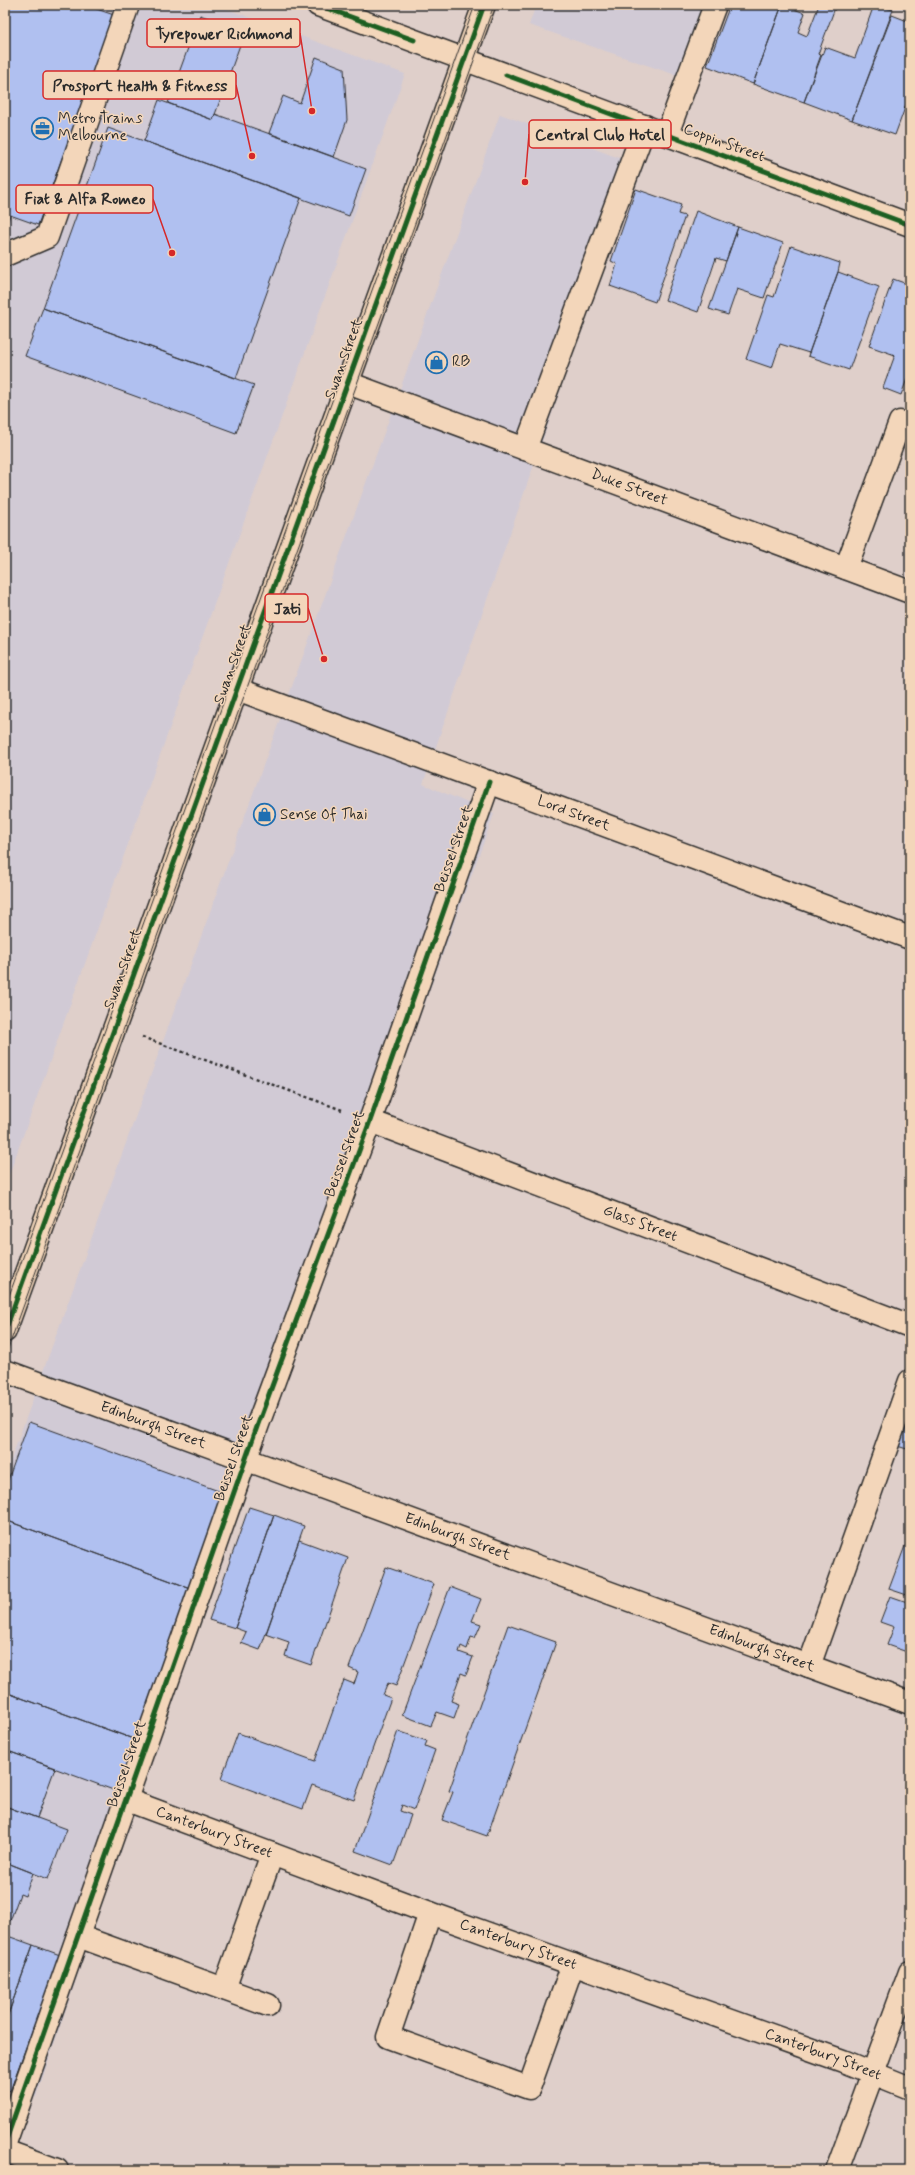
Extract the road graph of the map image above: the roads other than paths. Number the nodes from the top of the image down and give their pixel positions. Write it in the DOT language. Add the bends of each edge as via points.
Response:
graph roads {
  1 [pos="128,5"];
  2 [pos="318,5"];
  3 [pos="484,5"];
  4 [pos="716,5"];
  5 [pos="465,59"];
  6 [pos="645,126"];
  7 [pos="667,134"];
  8 [pos="910,225"];
  9 [pos="5,255"];
  10 [pos="348,383"];
  11 [pos="910,426"];
  12 [pos="525,449"];
  13 [pos="846,568"];
  14 [pos="910,592"];
  15 [pos="237,690"];
  16 [pos="489,782"];
  17 [pos="910,938"];
  18 [pos="370,1121"];
  19 [pos="910,1326"];
  20 [pos="5,1331"];
  21 [pos="5,1371"];
  22 [pos="910,1381"];
  23 [pos="246,1459"];
  24 [pos="809,1666"];
  25 [pos="910,1703"];
  26 [pos="127,1800"];
  27 [pos="272,1854"];
  28 [pos="430,1913"];
  29 [pos="78,1936"];
  30 [pos="573,1964"];
  31 [pos="910,1972"];
  32 [pos="224,1989"];
  33 [pos="268,2005"];
  34 [pos="872,2072"];
  35 [pos="910,2088"];
  36 [pos="5,2143"];
  37 [pos="5,2151"];
  38 [pos="57,2170"];
  39 [pos="837,2170"];
  1 -- 9 [label="street" via="47,237"];
  2 -- 5 [label="street, Coppin Street"];
  3 -- 5 [label="street, Swan Street"];
  4 -- 7 [label="street"];
  5 -- 6 [label="street, Coppin Street"];
  5 -- 10 [label="street, Swan Street"];
  6 -- 7 [label="street, Coppin Street"];
  6 -- 12 [label="street"];
  7 -- 8 [label="street, Coppin Street"];
  10 -- 12 [label="street, Duke Street"];
  10 -- 15 [label="street, Swan Street"];
  11 -- 13 [label="street" via="900,422"];
  12 -- 13 [label="street, Duke Street"];
  13 -- 14 [label="street, Duke Street"];
  15 -- 16 [label="street, Lord Street"];
  15 -- 20 [label="street, Swan Street"];
  16 -- 17 [label="street, Lord Street"];
  16 -- 18 [label="street, Beissel Street"];
  18 -- 19 [label="street, Glass Street"];
  18 -- 23 [label="street, Beissel Street"];
  21 -- 23 [label="street, Edinburgh Street"];
  22 -- 24 [label="street"];
  23 -- 24 [label="street, Edinburgh Street"];
  23 -- 26 [label="street, Beissel Street"];
  24 -- 25 [label="street, Edinburgh Street"];
  26 -- 27 [label="street, Canterbury Street"];
  26 -- 29 [label="street, Beissel Street"];
  27 -- 28 [label="street, Canterbury Street"];
  27 -- 32 [label="street"];
  28 -- 30 [label="street, Canterbury Street"];
  28 -- 30 [label="street" via="388,2037 529,2088"];
  29 -- 32 [label="street"];
  29 -- 36 [label="street, Beissel Street"];
  30 -- 34 [label="street, Canterbury Street"];
  31 -- 34 [label="street"];
  32 -- 33 [label="street"];
  34 -- 35 [label="street, Canterbury Street"];
  34 -- 39 [label="street"];
  37 -- 38 [label="street"];
}
